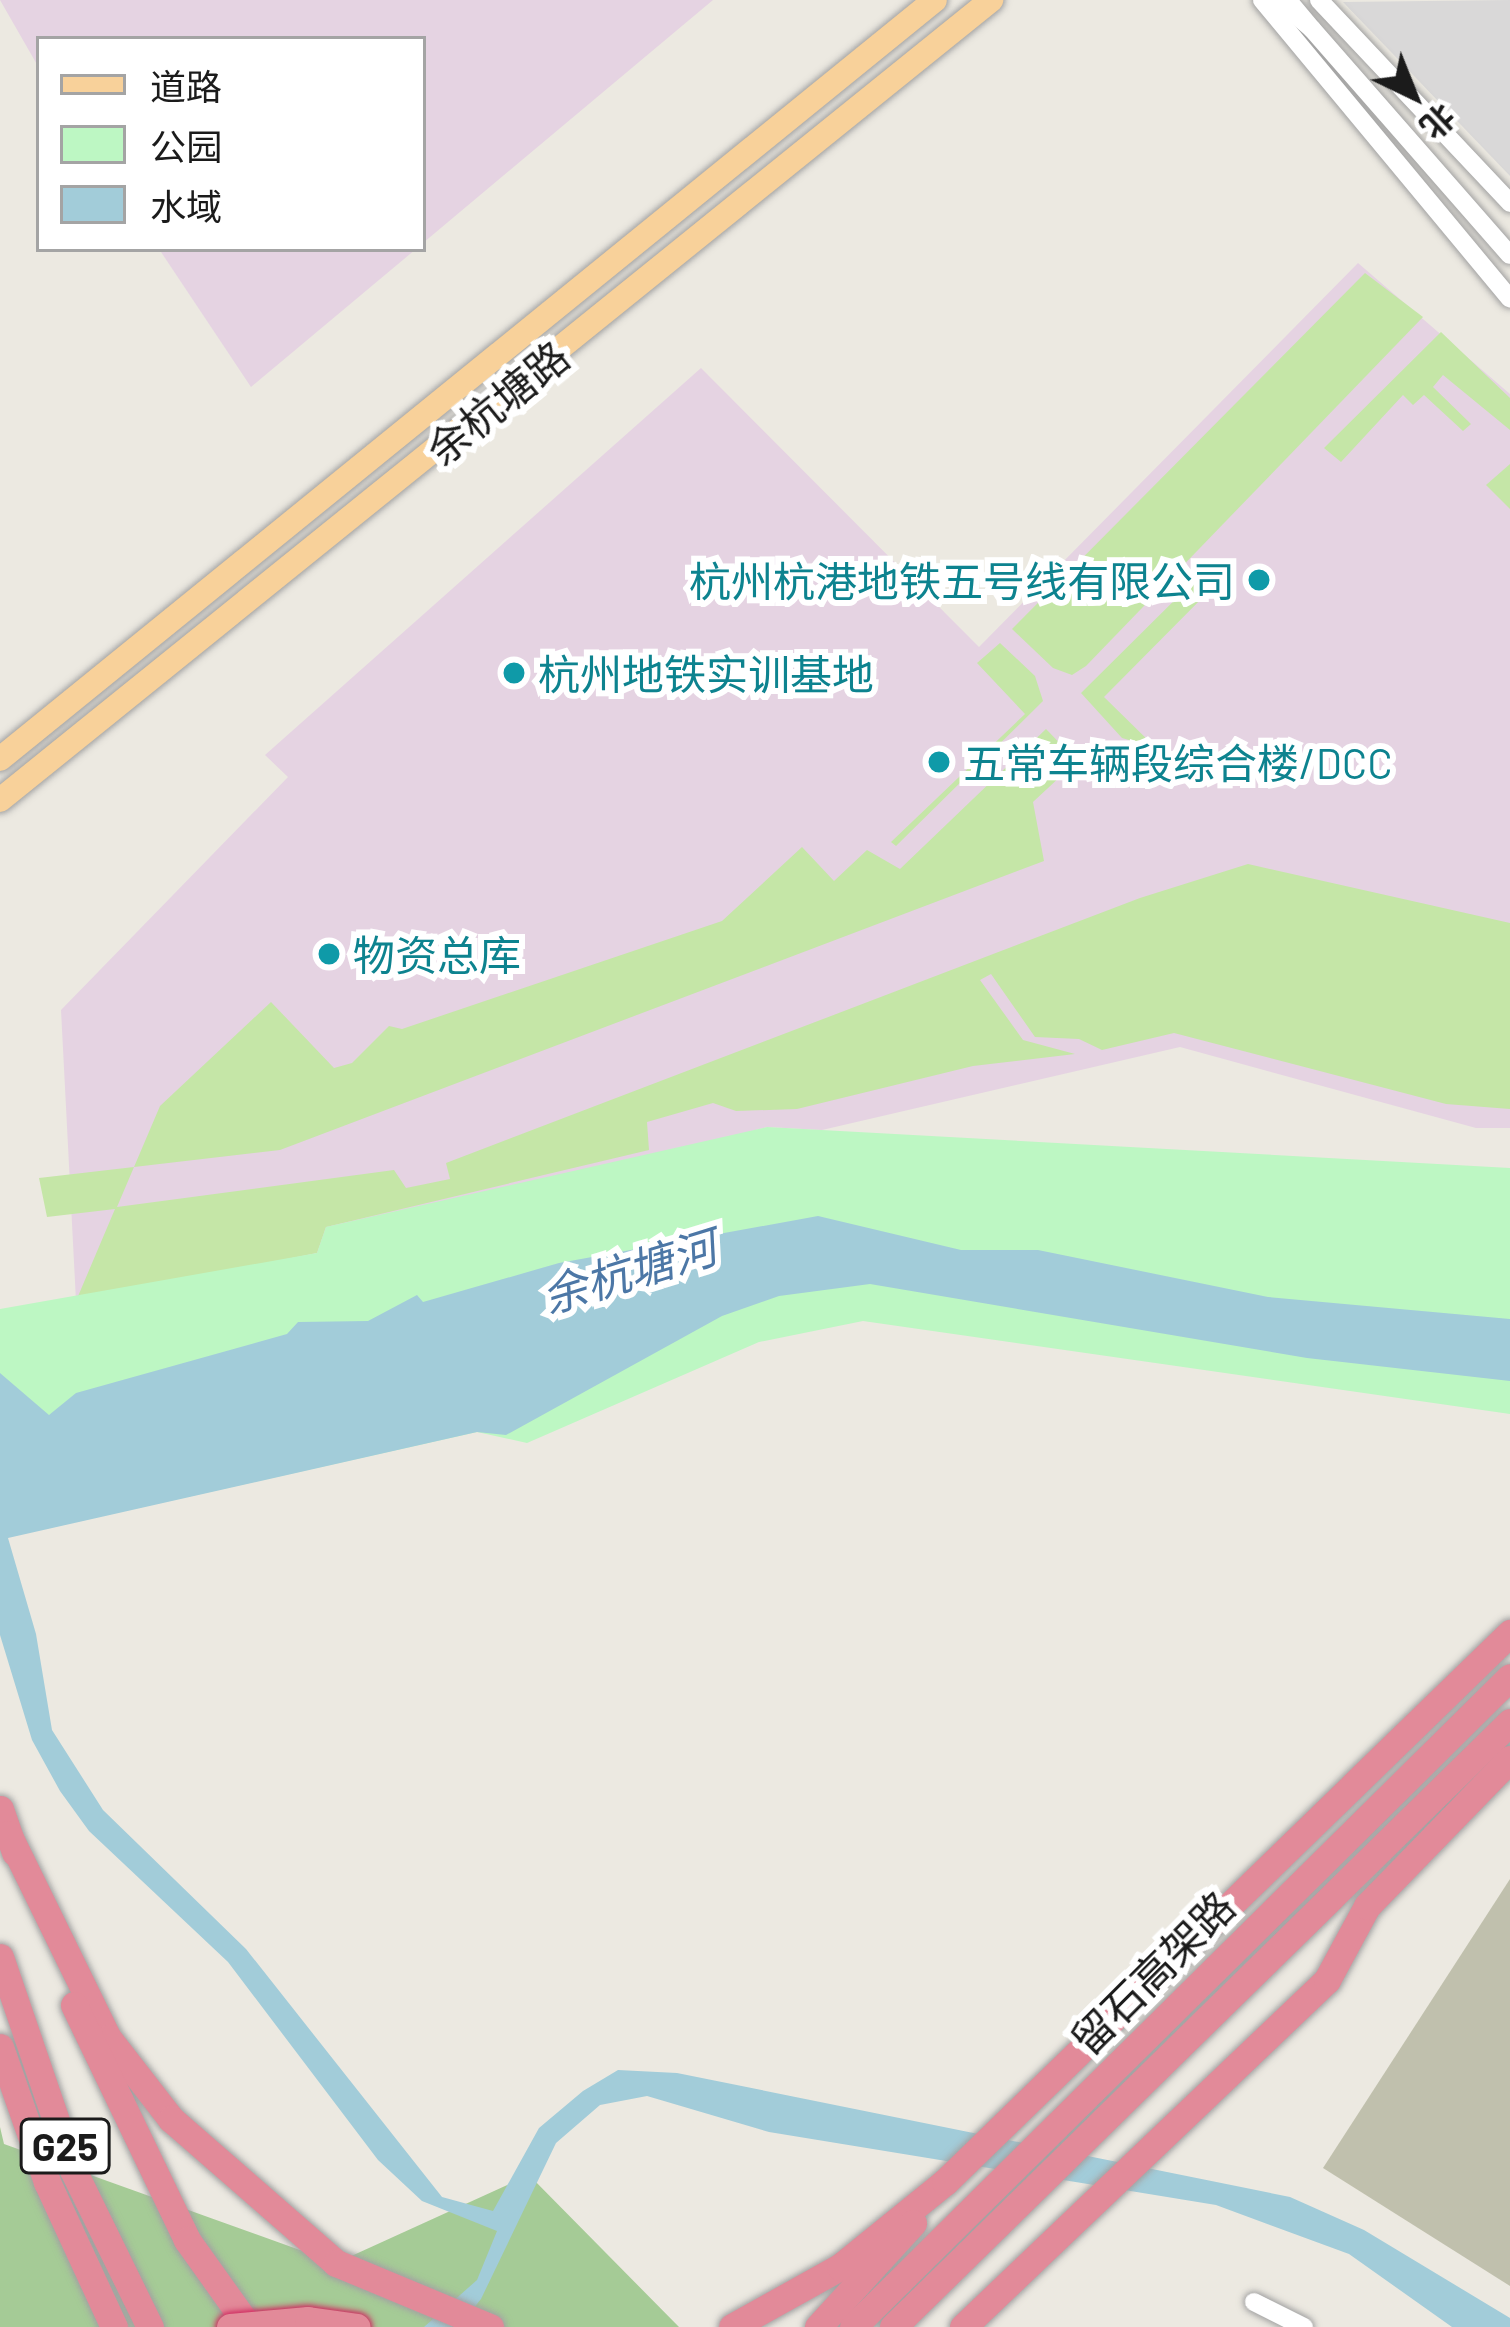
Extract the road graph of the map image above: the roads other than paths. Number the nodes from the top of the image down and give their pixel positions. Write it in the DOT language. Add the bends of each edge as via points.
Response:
graph roads {
  1 [pos="934,0"];
  2 [pos="991,0"];
  3 [pos="1262,0"];
  4 [pos="1278,0"];
  5 [pos="1288,0"];
  6 [pos="1319,0"];
  7 [pos="1312,29"];
  8 [pos="1510,202"];
  9 [pos="1510,255"];
  10 [pos="1510,299"];
  11 [pos="0,759"];
  12 [pos="0,800"];
  13 [pos="1510,1633"];
  14 [pos="1510,1676"];
  15 [pos="1510,1722"];
  16 [pos="1510,1759"];
  17 [pos="4,1822"];
  18 [pos="0,1957"];
  19 [pos="0,2047"];
  20 [pos="945,2182"];
  21 [pos="982,2301"];
  22 [pos="1254,2302"];
  23 [pos="114,2327"];
  24 [pos="150,2327"];
  25 [pos="230,2327"];
  26 [pos="249,2327"];
  27 [pos="357,2327"];
  28 [pos="490,2327"];
  29 [pos="732,2327"];
  30 [pos="818,2327"];
  31 [pos="854,2327"];
  32 [pos="893,2327"];
  33 [pos="952,2327"];
  34 [pos="963,2327"];
  35 [pos="1304,2327"];
  1 -- 11 [label="main road, 余杭塘路"];
  2 -- 12 [label="main road, 余杭塘路"];
  3 -- 10 [label="street"];
  4 -- 7 [label="street"];
  5 -- 7 [label="street"];
  6 -- 8 [label="street"];
  7 -- 9 [label="street"];
  13 -- 20 [label="highway"];
  14 -- 31 [label="highway, 留石高架路"];
  15 -- 32 [label="highway, 留石高架路"];
  16 -- 21 [label="highway" via="1366,1906 1327,1979 1082,2219"];
  17 -- 26 [label="highway" via="97,2064 153,2175"];
  17 -- 28 [label="highway" via="108,2038 171,2119 336,2263"];
  18 -- 24 [label="highway, G25" via="73,2170"];
  19 -- 23 [label="highway, G25" via="47,2182"];
  20 -- 29 [label="highway" via="840,2267"];
  20 -- 30 [label="highway"];
  21 -- 33 [label="highway"];
  21 -- 34 [label="highway"];
  22 -- 35 [label="street"];
  25 -- 27 [label="highway, bridge" via="308,2320"];
}
